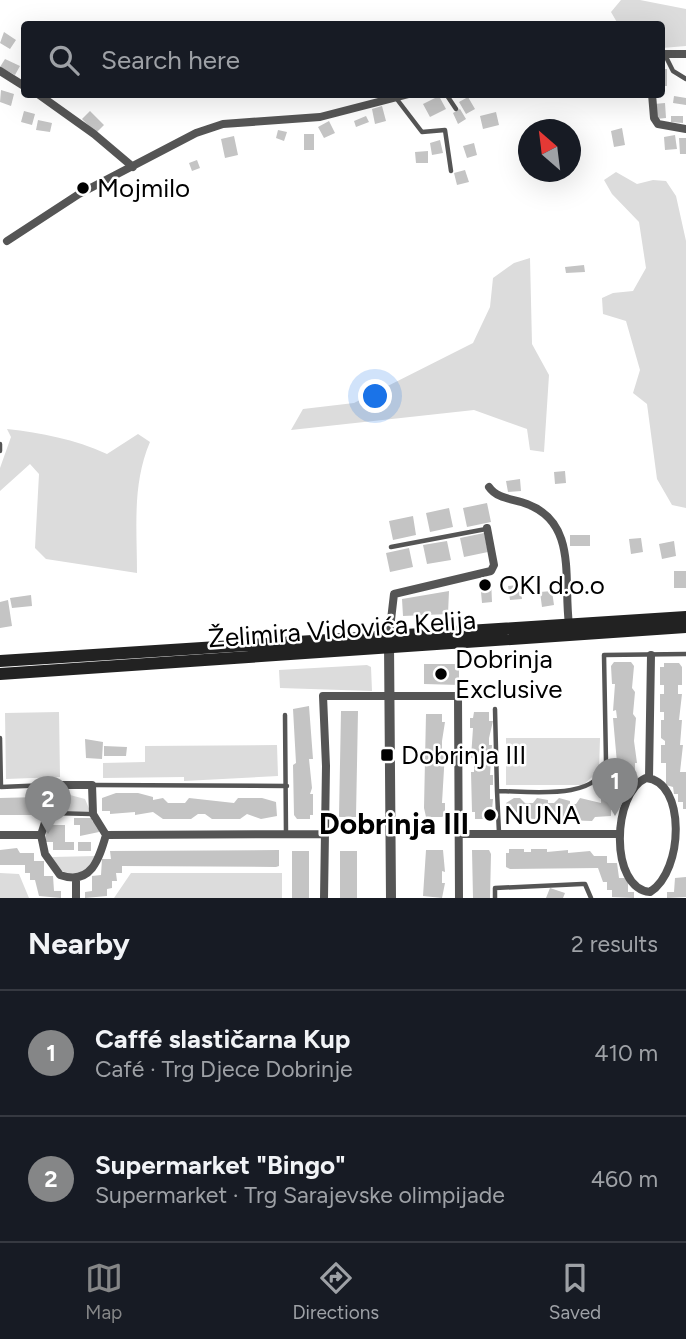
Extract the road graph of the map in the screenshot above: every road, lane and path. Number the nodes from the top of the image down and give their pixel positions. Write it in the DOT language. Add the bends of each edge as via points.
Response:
graph roads {
  1 [pos="665,54"];
  2 [pos="686,54"];
  3 [pos="665,57"];
  4 [pos="0,71"];
  5 [pos="686,79"];
  6 [pos="21,84"];
  7 [pos="44,98"];
  8 [pos="392,98"];
  9 [pos="397,98"];
  10 [pos="449,98"];
  11 [pos="652,98"];
  12 [pos="456,108"];
  13 [pos="686,129"];
  14 [pos="133,167"];
  15 [pos="452,171"];
  16 [pos="7,242"];
  17 [pos="0,444"];
  18 [pos="0,451"];
  19 [pos="489,487"];
  20 [pos="487,528"];
  21 [pos="391,547"];
  22 [pos="686,617"];
  23 [pos="569,624"];
  24 [pos="686,627"];
  25 [pos="389,643"];
  26 [pos="686,653"];
  27 [pos="651,655"];
  28 [pos="0,661"];
  29 [pos="0,674"];
  30 [pos="389,698"];
  31 [pos="495,709"];
  32 [pos="285,715"];
  33 [pos="0,738"];
  34 [pos="649,778"];
  35 [pos="48,785"];
  36 [pos="92,785"];
  37 [pos="287,786"];
  38 [pos="0,787"];
  39 [pos="497,791"];
  40 [pos="48,813"];
  41 [pos="93,814"];
  42 [pos="286,834"];
  43 [pos="324,834"];
  44 [pos="461,834"];
  45 [pos="499,834"];
  46 [pos="619,834"];
  47 [pos="681,834"];
  48 [pos="0,835"];
  49 [pos="41,835"];
  50 [pos="106,835"];
  51 [pos="76,879"];
  52 [pos="650,895"];
  53 [pos="76,898"];
  54 [pos="324,898"];
  55 [pos="391,898"];
  56 [pos="459,898"];
  57 [pos="495,898"];
  58 [pos="592,898"];
  1 -- 2 [label="street"];
  3 -- 5 [label="lane" via="673,71"];
  4 -- 6 [label="street"];
  7 -- 14 [label="street"];
  8 -- 14 [label="street" via="320,117 223,124 169,144"];
  9 -- 15 [label="lane" via="422,132 445,130"];
  10 -- 12 [label="lane"];
  11 -- 13 [label="street" via="658,124"];
  14 -- 16 [label="street" via="79,194"];
  17 -- 18 [label="lane"];
  19 -- 23 [label="street" via="494,495 547,513 560,530"];
  20 -- 21 [label="lane"];
  20 -- 25 [label="street" via="494,565 491,571 394,594"];
  22 -- 23 [label="main road, Želimira Vidovića Kelija"];
  23 -- 25 [label="main road, Želimira Vidovića Kelija"];
  24 -- 25 [label="main road, Želimira Vidovića Kelija"];
  25 -- 28 [label="main road, Želimira Vidovića Kelija"];
  25 -- 29 [label="main road, Želimira Vidovića Kelija"];
  25 -- 30 [label="street"];
  26 -- 27 [label="lane"];
  27 -- 34 [label="street"];
  27 -- 39 [label="lane" via="604,655 607,762 600,777 578,790"];
  30 -- 43 [label="street" via="323,696"];
  30 -- 44 [label="street" via="458,696"];
  30 -- 55 [label="street"];
  31 -- 39 [label="lane"];
  32 -- 37 [label="lane"];
  33 -- 38 [label="lane"];
  34 -- 46 [label="street" via="632,790"];
  34 -- 47 [label="street" via="659,783 668,797"];
  35 -- 36 [label="street"];
  35 -- 38 [label="lane"];
  35 -- 40 [label="street"];
  36 -- 37 [label="lane"];
  36 -- 41 [label="street"];
  37 -- 42 [label="lane"];
  39 -- 45 [label="lane"];
  40 -- 41 [label="lane"];
  40 -- 49 [label="street"];
  41 -- 50 [label="street"];
  42 -- 43 [label="street"];
  42 -- 50 [label="street"];
  43 -- 54 [label="street"];
  44 -- 45 [label="street"];
  44 -- 56 [label="street"];
  45 -- 46 [label="street"];
  46 -- 52 [label="street" via="629,876 637,888"];
  47 -- 52 [label="street" via="669,870"];
  48 -- 49 [label="street"];
  49 -- 51 [label="street" via="54,870"];
  50 -- 51 [label="street" via="97,863"];
  51 -- 53 [label="street"];
  57 -- 58 [label="lane" via="495,888 585,884"];
}
